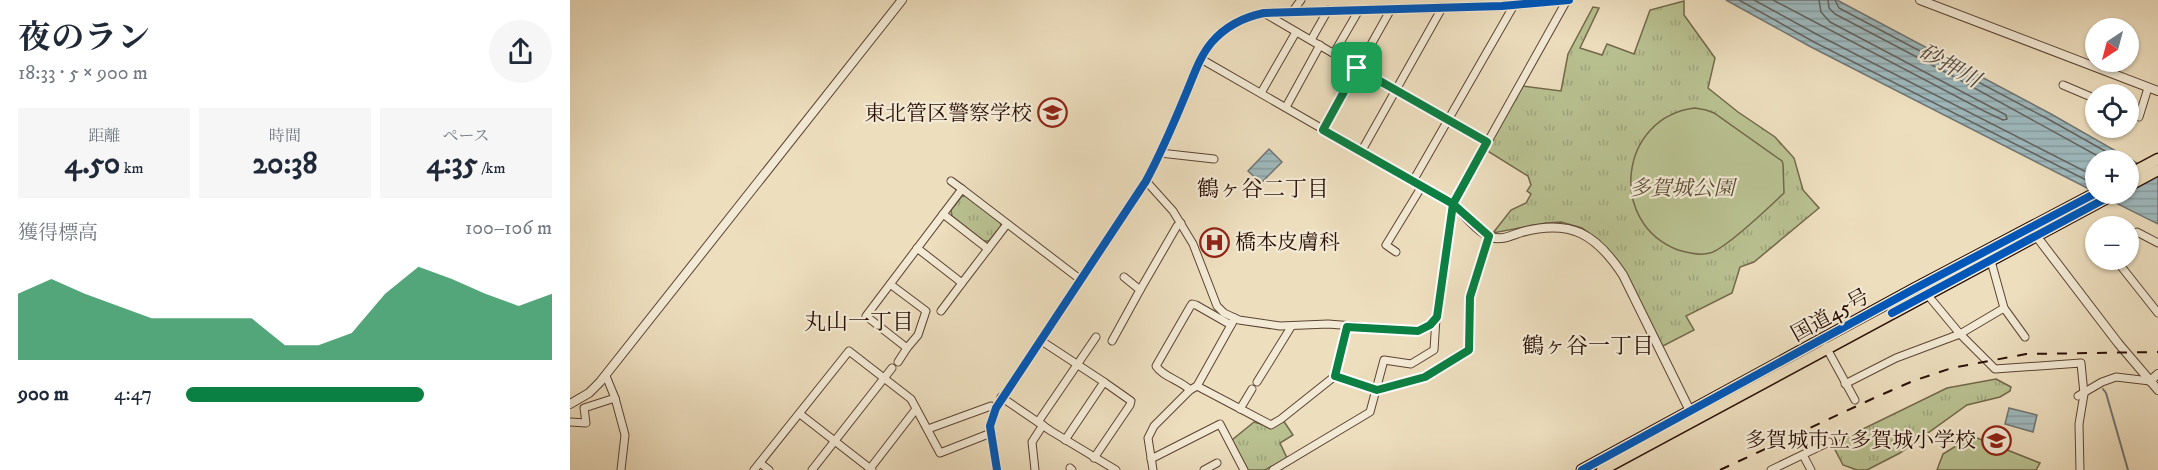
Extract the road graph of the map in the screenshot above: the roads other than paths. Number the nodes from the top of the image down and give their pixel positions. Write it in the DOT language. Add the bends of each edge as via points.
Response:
graph roads {
  1 [pos="902,0"];
  2 [pos="1301,0"];
  3 [pos="1568,0"];
  4 [pos="1920,0"];
  5 [pos="1534,2"];
  6 [pos="1504,3"];
  7 [pos="1466,4"];
  8 [pos="1514,5"];
  9 [pos="1442,8"];
  10 [pos="1391,9"];
  11 [pos="1328,10"];
  12 [pos="1359,10"];
  13 [pos="1292,12"];
  14 [pos="1264,13"];
  15 [pos="1296,32"];
  16 [pos="1311,40"];
  17 [pos="1320,45"];
  18 [pos="1334,53"];
  19 [pos="1201,59"];
  20 [pos="1357,68"];
  21 [pos="2063,85"];
  22 [pos="2148,88"];
  23 [pos="1396,90"];
  24 [pos="2158,91"];
  25 [pos="1261,93"];
  26 [pos="2085,94"];
  27 [pos="1286,107"];
  28 [pos="2139,117"];
  29 [pos="1449,119"];
  30 [pos="1323,130"];
  31 [pos="1487,142"];
  32 [pos="1361,152"];
  33 [pos="1160,153"];
  34 [pos="1214,159"];
  35 [pos="2155,164"];
  36 [pos="2139,171"];
  37 [pos="2139,177"];
  38 [pos="951,181"];
  39 [pos="1146,181"];
  40 [pos="1413,181"];
  41 [pos="1422,186"];
  42 [pos="962,189"];
  43 [pos="2085,203"];
  44 [pos="1453,204"];
  45 [pos="943,214"];
  46 [pos="1181,223"];
  47 [pos="1007,224"];
  48 [pos="2034,232"];
  49 [pos="2139,233"];
  50 [pos="1489,236"];
  51 [pos="2158,243"];
  52 [pos="917,248"];
  53 [pos="988,249"];
  54 [pos="1396,252"];
  55 [pos="1990,261"];
  56 [pos="2124,270"];
  57 [pos="1124,277"];
  58 [pos="1081,280"];
  59 [pos="962,283"];
  60 [pos="890,284"];
  61 [pos="1140,290"];
  62 [pos="1924,290"];
  63 [pos="2004,308"];
  64 [pos="940,311"];
  65 [pos="2158,313"];
  66 [pos="1437,317"];
  67 [pos="1233,322"];
  68 [pos="1291,327"];
  69 [pos="1347,327"];
  70 [pos="1960,334"];
  71 [pos="1096,337"];
  72 [pos="2025,337"];
  73 [pos="1040,340"];
  74 [pos="1112,341"];
  75 [pos="1824,344"];
  76 [pos="907,348"];
  77 [pos="1076,365"];
  78 [pos="2158,374"];
  79 [pos="606,376"];
  80 [pos="1335,376"];
  81 [pos="884,379"];
  82 [pos="2150,381"];
  83 [pos="1104,382"];
  84 [pos="1845,384"];
  85 [pos="1197,386"];
  86 [pos="1190,390"];
  87 [pos="1377,390"];
  88 [pos="2158,390"];
  89 [pos="2081,395"];
  90 [pos="1001,397"];
  91 [pos="615,398"];
  92 [pos="1854,400"];
  93 [pos="570,404"];
  94 [pos="996,408"];
  95 [pos="916,409"];
  96 [pos="1240,409"];
  97 [pos="800,414"];
  98 [pos="1692,416"];
  99 [pos="570,422"];
  100 [pos="1040,424"];
  101 [pos="928,429"];
  102 [pos="991,433"];
  103 [pos="1065,440"];
  104 [pos="835,441"];
  105 [pos="1829,442"];
  106 [pos="1803,455"];
  107 [pos="1094,458"];
  108 [pos="1151,459"];
  109 [pos="760,463"];
  110 [pos="1217,464"];
  111 [pos="870,469"];
  112 [pos="621,470"];
  113 [pos="754,470"];
  114 [pos="769,470"];
  115 [pos="812,470"];
  116 [pos="997,470"];
  117 [pos="1035,470"];
  118 [pos="1116,470"];
  119 [pos="1153,470"];
  120 [pos="1204,470"];
  121 [pos="1244,470"];
  122 [pos="1273,470"];
  123 [pos="1582,470"];
  124 [pos="1602,470"];
  125 [pos="1771,470"];
  126 [pos="1811,470"];
  127 [pos="2080,470"];
  1 -- 79 [label="street"];
  2 -- 13 [label="street"];
  3 -- 5 [label="street"];
  3 -- 31 [label="street"];
  4 -- 22 [label="street"];
  5 -- 8 [label="street"];
  6 -- 7 [label="street"];
  6 -- 8 [label="street"];
  7 -- 9 [label="street"];
  8 -- 29 [label="street"];
  9 -- 10 [label="street"];
  9 -- 23 [label="street"];
  10 -- 12 [label="street"];
  10 -- 20 [label="street"];
  11 -- 12 [label="street"];
  11 -- 13 [label="street"];
  11 -- 16 [label="street"];
  12 -- 18 [label="street"];
  13 -- 14 [label="street"];
  14 -- 15 [label="street"];
  14 -- 19 [label="street" via="1229,27"];
  15 -- 16 [label="street"];
  15 -- 25 [label="street"];
  16 -- 17 [label="street"];
  17 -- 18 [label="street"];
  17 -- 27 [label="street"];
  18 -- 20 [label="street"];
  19 -- 25 [label="street"];
  19 -- 33 [label="street"];
  20 -- 23 [label="street"];
  20 -- 30 [label="street"];
  21 -- 26 [label="street"];
  22 -- 24 [label="street"];
  22 -- 28 [label="street"];
  23 -- 29 [label="street"];
  23 -- 32 [label="street"];
  25 -- 27 [label="street"];
  27 -- 30 [label="street"];
  29 -- 31 [label="street"];
  29 -- 40 [label="street"];
  30 -- 32 [label="street"];
  31 -- 44 [label="street"];
  32 -- 40 [label="street"];
  33 -- 34 [label="street"];
  33 -- 39 [label="street"];
  35 -- 36 [label="highway"];
  35 -- 37 [label="highway"];
  38 -- 42 [label="street"];
  39 -- 46 [label="street"];
  39 -- 58 [label="street"];
  40 -- 41 [label="street"];
  41 -- 44 [label="street"];
  41 -- 54 [label="street" via="1386,245"];
  42 -- 45 [label="street"];
  42 -- 47 [label="street"];
  43 -- 48 [label="highway, 国道45号"];
  44 -- 50 [label="street"];
  44 -- 66 [label="street"];
  45 -- 52 [label="street"];
  45 -- 53 [label="street"];
  46 -- 61 [label="street"];
  46 -- 67 [label="street" via="1217,306"];
  47 -- 53 [label="street"];
  47 -- 58 [label="street"];
  48 -- 55 [label="highway, 国道45号"];
  48 -- 62 [label="highway, 国道45号"];
  48 -- 82 [label="street"];
  49 -- 51 [label="street"];
  50 -- 87 [label="street" via="1470,297 1469,350 1425,377"];
  50 -- 98 [label="street" via="1505,238 1556,226 1578,231 1600,246 1623,275"];
  52 -- 59 [label="street"];
  52 -- 60 [label="street"];
  53 -- 59 [label="street"];
  55 -- 62 [label="highway, 国道45号"];
  55 -- 63 [label="street"];
  56 -- 65 [label="street"];
  57 -- 61 [label="street"];
  58 -- 73 [label="street"];
  59 -- 64 [label="street"];
  60 -- 76 [label="street" via="926,311 918,335"];
  60 -- 76 [label="street" via="866,316"];
  61 -- 74 [label="street"];
  62 -- 70 [label="street"];
  62 -- 75 [label="highway, 国道45号"];
  63 -- 70 [label="street"];
  63 -- 72 [label="street"];
  66 -- 69 [label="street" via="1418,331"];
  66 -- 87 [label="street" via="1434,351 1411,364 1384,360"];
  67 -- 68 [label="street"];
  67 -- 85 [label="street"];
  67 -- 86 [label="street" via="1196,305 1190,307 1156,366"];
  68 -- 69 [label="street"];
  68 -- 96 [label="street"];
  69 -- 80 [label="street"];
  70 -- 84 [label="street" via="1896,358"];
  70 -- 89 [label="street" via="1995,369 2081,363"];
  71 -- 77 [label="street"];
  73 -- 77 [label="street"];
  73 -- 90 [label="street"];
  75 -- 84 [label="street"];
  75 -- 98 [label="highway, 国道45号"];
  76 -- 81 [label="street"];
  77 -- 83 [label="street"];
  77 -- 100 [label="street"];
  78 -- 82 [label="street"];
  79 -- 91 [label="street"];
  79 -- 93 [label="street"];
  80 -- 87 [label="street"];
  80 -- 96 [label="street" via="1270,425"];
  81 -- 95 [label="street" via="911,399"];
  81 -- 97 [label="street" via="849,351"];
  81 -- 104 [label="street"];
  82 -- 88 [label="street"];
  82 -- 89 [label="street" via="2122,376"];
  83 -- 103 [label="street"];
  83 -- 107 [label="street" via="1131,401"];
  84 -- 92 [label="street"];
  85 -- 86 [label="street"];
  85 -- 96 [label="street"];
  86 -- 108 [label="street" via="1154,426 1148,438"];
  87 -- 122 [label="street" via="1370,412"];
  89 -- 127 [label="street"];
  90 -- 94 [label="street"];
  90 -- 100 [label="street"];
  91 -- 99 [label="street" via="584,408 586,423"];
  91 -- 112 [label="street" via="625,435"];
  94 -- 101 [label="street" via="991,406"];
  94 -- 102 [label="street"];
  95 -- 101 [label="street"];
  95 -- 111 [label="street"];
  97 -- 104 [label="street"];
  97 -- 109 [label="street"];
  98 -- 123 [label="highway, 国道45号"];
  98 -- 124 [label="highway, 国道45号"];
  100 -- 103 [label="street"];
  100 -- 117 [label="street" via="1032,441"];
  101 -- 102 [label="street" via="940,453"];
  102 -- 116 [label="street"];
  103 -- 107 [label="street"];
  104 -- 111 [label="street"];
  104 -- 115 [label="street"];
  105 -- 106 [label="street"];
  106 -- 125 [label="street"];
  106 -- 126 [label="street"];
  107 -- 118 [label="street"];
  108 -- 119 [label="street"];
  108 -- 121 [label="street" via="1220,424"];
  109 -- 113 [label="street"];
  109 -- 114 [label="street"];
  110 -- 120 [label="street"];
}
